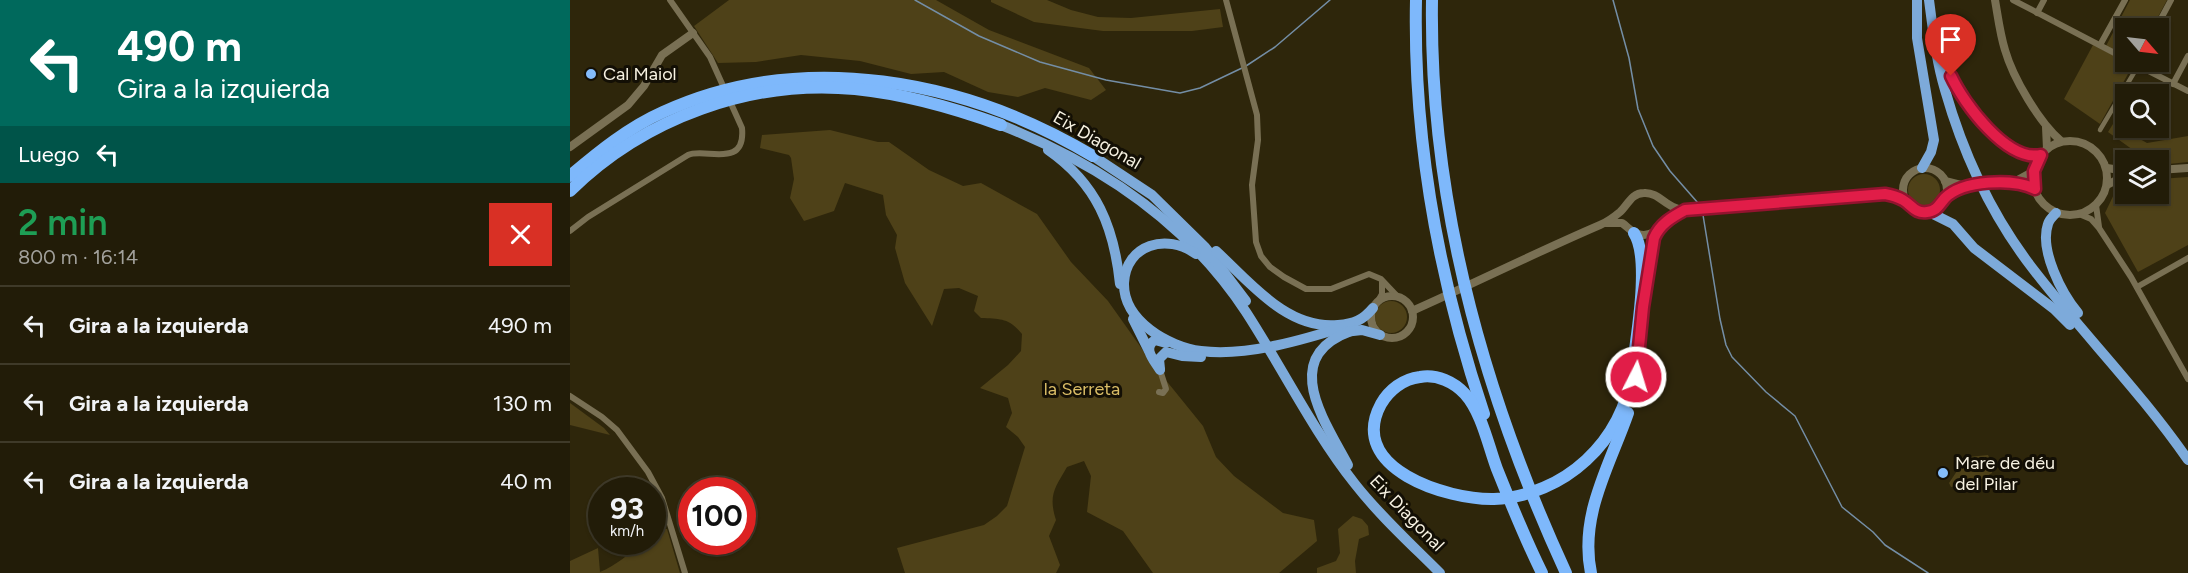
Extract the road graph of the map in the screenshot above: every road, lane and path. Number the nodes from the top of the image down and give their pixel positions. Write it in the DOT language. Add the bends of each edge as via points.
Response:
graph roads {
  1 [pos="670,0"];
  2 [pos="1226,0"];
  3 [pos="1416,0"];
  4 [pos="1432,0"];
  5 [pos="1917,0"];
  6 [pos="1929,0"];
  7 [pos="1933,0"];
  8 [pos="1995,0"];
  9 [pos="2013,0"];
  10 [pos="2044,0"];
  11 [pos="2124,0"];
  12 [pos="2171,0"];
  13 [pos="2037,13"];
  14 [pos="2161,18"];
  15 [pos="693,33"];
  16 [pos="2100,45"];
  17 [pos="2115,53"];
  18 [pos="2188,56"];
  19 [pos="2131,72"];
  20 [pos="2152,72"];
  21 [pos="2173,84"];
  22 [pos="2188,92"];
  23 [pos="640,124"];
  24 [pos="1001,125"];
  25 [pos="2046,127"];
  26 [pos="2100,130"];
  27 [pos="2061,141"];
  28 [pos="627,146"];
  29 [pos="570,147"];
  30 [pos="2044,152"];
  31 [pos="1093,156"];
  32 [pos="570,168"];
  33 [pos="1922,168"];
  34 [pos="2107,168"];
  35 [pos="2188,168"];
  36 [pos="2169,169"];
  37 [pos="2115,170"];
  38 [pos="2034,171"];
  39 [pos="570,176"];
  40 [pos="2115,180"];
  41 [pos="1945,181"];
  42 [pos="2014,182"];
  43 [pos="1903,184"];
  44 [pos="2107,185"];
  45 [pos="1965,186"];
  46 [pos="2035,189"];
  47 [pos="570,191"];
  48 [pos="1885,194"];
  49 [pos="1152,195"];
  50 [pos="570,199"];
  51 [pos="1945,199"];
  52 [pos="1905,200"];
  53 [pos="1663,202"];
  54 [pos="2096,205"];
  55 [pos="1625,206"];
  56 [pos="1685,210"];
  57 [pos="1929,212"];
  58 [pos="2056,213"];
  59 [pos="2079,214"];
  60 [pos="1603,224"];
  61 [pos="1660,228"];
  62 [pos="2099,228"];
  63 [pos="1631,230"];
  64 [pos="570,231"];
  65 [pos="2188,258"];
  66 [pos="1381,279"];
  67 [pos="1225,284"];
  68 [pos="2137,287"];
  69 [pos="1398,297"];
  70 [pos="1376,305"];
  71 [pos="1412,311"];
  72 [pos="1133,319"];
  73 [pos="1352,328"];
  74 [pos="1380,335"];
  75 [pos="1155,340"];
  76 [pos="1149,352"];
  77 [pos="1200,354"];
  78 [pos="2112,363"];
  79 [pos="1160,370"];
  80 [pos="2186,370"];
  81 [pos="2122,374"];
  82 [pos="2188,379"];
  83 [pos="1159,392"];
  84 [pos="570,396"];
  85 [pos="2188,460"];
  86 [pos="1348,465"];
  87 [pos="685,573"];
  88 [pos="1440,573"];
  89 [pos="1448,573"];
  90 [pos="1542,573"];
  91 [pos="1548,573"];
  92 [pos="1566,573"];
  93 [pos="1591,573"];
  1 -- 15 [label="street"];
  2 -- 66 [label="street" via="1257,115 1252,185 1256,242 1261,256 1284,278 1306,289 1331,289 1367,274"];
  3 -- 91 [label="highway" via="1419,114 1444,273 1486,420"];
  4 -- 92 [label="highway" via="1437,129 1459,267 1505,425"];
  5 -- 33 [label="highway" via="1917,39 1934,140"];
  6 -- 78 [label="highway" via="1945,90 1990,202 2032,268"];
  7 -- 30 [label="highway" via="1944,58 1959,94 1987,127 2014,150 2028,156"];
  8 -- 25 [label="street" via="2009,63"];
  9 -- 13 [label="street"];
  10 -- 13 [label="street"];
  11 -- 16 [label="street"];
  12 -- 14 [label="street"];
  13 -- 16 [label="street"];
  15 -- 29 [label="street" via="662,55 645,86 628,105"];
  15 -- 64 [label="street" via="737,116 742,134 739,144 733,151 719,155 688,155"];
  16 -- 17 [label="street"];
  18 -- 21 [label="street"];
  19 -- 26 [label="street"];
  20 -- 21 [label="street"];
  21 -- 22 [label="street"];
  23 -- 31 [label="highway, Eix Diagonal" via="691,100 740,87 783,79 848,78 909,85 976,102 1037,126"];
  23 -- 32 [label="highway" via="618,133"];
  23 -- 39 [label="highway, Eix Diagonal"];
  24 -- 28 [label="highway, Eix Diagonal" via="905,97 854,89 801,89 747,96 705,108 665,124"];
  24 -- 67 [label="highway, Eix Diagonal" via="1060,151 1149,206 1184,236"];
  24 -- 72 [label="highway" via="1056,156 1089,189 1111,233 1123,298"];
  25 -- 27 [label="street"];
  25 -- 30 [label="street"];
  27 -- 30 [label="street"];
  27 -- 34 [label="street" via="2082,143 2094,150"];
  28 -- 47 [label="highway, Eix Diagonal"];
  28 -- 50 [label="highway"];
  30 -- 38 [label="street"];
  31 -- 49 [label="highway, Eix Diagonal"];
  33 -- 41 [label="street" via="1936,171"];
  33 -- 43 [label="street" via="1910,174"];
  34 -- 37 [label="street"];
  34 -- 44 [label="street"];
  35 -- 36 [label="street"];
  38 -- 42 [label="street"];
  38 -- 46 [label="street"];
  40 -- 44 [label="street"];
  41 -- 45 [label="street"];
  41 -- 51 [label="street"];
  42 -- 45 [label="street"];
  42 -- 46 [label="street"];
  43 -- 48 [label="street"];
  43 -- 52 [label="street"];
  44 -- 54 [label="street"];
  45 -- 51 [label="street"];
  46 -- 58 [label="street" via="2045,206"];
  48 -- 52 [label="street"];
  48 -- 56 [label="street"];
  49 -- 73 [label="highway" via="1285,312 1315,325"];
  49 -- 86 [label="highway, Eix Diagonal" via="1232,280 1318,423"];
  51 -- 57 [label="street"];
  52 -- 57 [label="street" via="1912,208"];
  53 -- 55 [label="street" via="1651,193 1640,193"];
  53 -- 56 [label="street"];
  53 -- 61 [label="street" via="1666,211"];
  54 -- 59 [label="street"];
  54 -- 62 [label="street"];
  55 -- 60 [label="street"];
  55 -- 63 [label="street" via="1624,218"];
  56 -- 61 [label="street"];
  57 -- 78 [label="highway" via="1953,224 1974,249 2054,309"];
  58 -- 59 [label="street"];
  58 -- 81 [label="highway" via="2047,225 2048,255 2070,303"];
  59 -- 62 [label="street"];
  60 -- 63 [label="street" via="1619,223"];
  60 -- 71 [label="street"];
  61 -- 63 [label="street" via="1645,236"];
  61 -- 93 [label="highway" via="1653,243 1629,410 1601,478 1591,516"];
  62 -- 68 [label="street"];
  63 -- 90 [label="highway" via="1641,247 1643,268 1631,382 1613,428 1594,453 1567,476 1524,494 1494,499 1464,497 1426,487 1403,475 1387,460 1376,443 1375,424 1382,403 1393,389 1408,380 1426,376 1455,385 1476,411 1504,488"];
  65 -- 68 [label="street"];
  66 -- 69 [label="street"];
  66 -- 70 [label="street" via="1383,291"];
  67 -- 77 [label="highway" via="1193,252 1173,243 1147,247 1133,258 1127,270 1125,293 1138,318 1161,336"];
  67 -- 88 [label="highway, Eix Diagonal" via="1355,485"];
  68 -- 80 [label="street"];
  69 -- 70 [label="street" via="1388,297"];
  69 -- 71 [label="street"];
  70 -- 73 [label="highway"];
  70 -- 74 [label="street" via="1371,319"];
  71 -- 74 [label="street" via="1411,325 1404,334 1394,338"];
  72 -- 75 [label="highway"];
  72 -- 76 [label="highway"];
  73 -- 74 [label="highway"];
  73 -- 77 [label="highway" via="1225,356"];
  73 -- 86 [label="highway" via="1323,346 1311,373 1318,407"];
  75 -- 76 [label="highway" via="1149,345"];
  75 -- 77 [label="highway"];
  76 -- 79 [label="highway"];
  77 -- 79 [label="highway" via="1182,356 1166,352 1158,359"];
  78 -- 81 [label="highway"];
  79 -- 83 [label="street" via="1166,389"];
  80 -- 82 [label="street"];
  81 -- 85 [label="highway"];
  84 -- 87 [label="street" via="616,430 648,472 662,498"];
  86 -- 89 [label="highway, Eix Diagonal" via="1390,516"];
}
